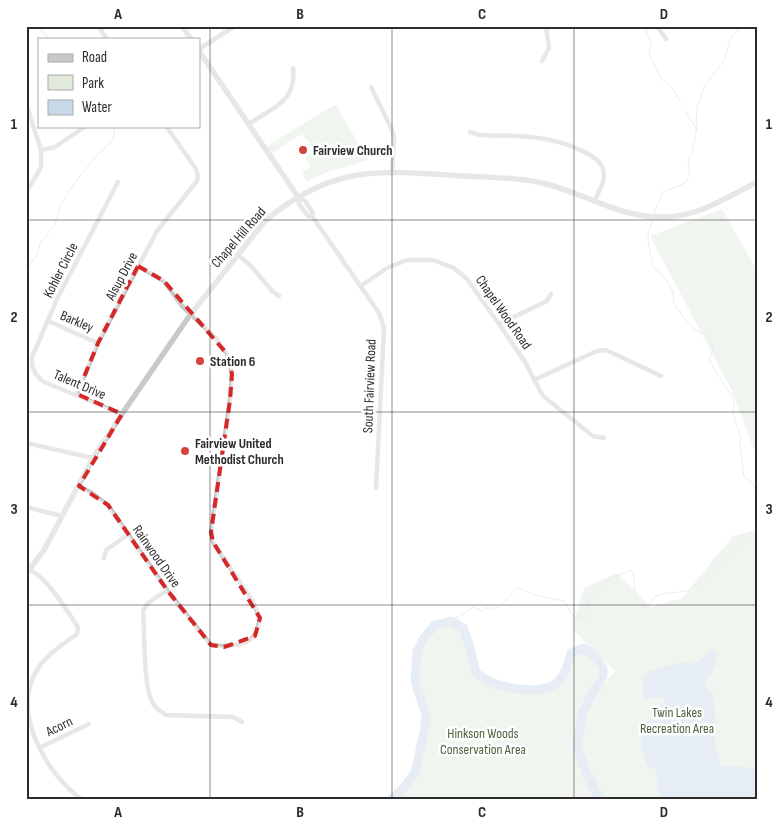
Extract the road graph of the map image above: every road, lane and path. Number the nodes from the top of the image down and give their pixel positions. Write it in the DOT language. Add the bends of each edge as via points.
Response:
graph roads {
  1 [pos="98,26"];
  2 [pos="182,26"];
  3 [pos="235,26"];
  4 [pos="546,26"];
  5 [pos="657,26"];
  6 [pos="106,38"];
  7 [pos="190,38"];
  8 [pos="666,39"];
  9 [pos="200,49"];
  10 [pos="200,51"];
  11 [pos="542,61"];
  12 [pos="293,68"];
  13 [pos="371,87"];
  14 [pos="26,102"];
  15 [pos="250,123"];
  16 [pos="83,128"];
  17 [pos="167,128"];
  18 [pos="470,132"];
  19 [pos="41,150"];
  20 [pos="392,172"];
  21 [pos="118,182"];
  22 [pos="757,182"];
  23 [pos="26,193"];
  24 [pos="298,197"];
  25 [pos="594,201"];
  26 [pos="238,255"];
  27 [pos="138,266"];
  28 [pos="361,286"];
  29 [pos="551,294"];
  30 [pos="279,296"];
  31 [pos="190,315"];
  32 [pos="48,321"];
  33 [pos="499,324"];
  34 [pos="98,343"];
  35 [pos="33,370"];
  36 [pos="661,376"];
  37 [pos="534,380"];
  38 [pos="77,394"];
  39 [pos="122,414"];
  40 [pos="604,438"];
  41 [pos="26,443"];
  42 [pos="93,458"];
  43 [pos="79,486"];
  44 [pos="376,488"];
  45 [pos="26,506"];
  46 [pos="62,516"];
  47 [pos="129,534"];
  48 [pos="104,558"];
  49 [pos="28,571"];
  50 [pos="167,590"];
  51 [pos="242,722"];
  52 [pos="89,724"];
  53 [pos="40,748"];
  54 [pos="81,799"];
  1 -- 6 [label="street"];
  2 -- 7 [label="street"];
  3 -- 9 [label="street"];
  4 -- 11 [label="street" via="549,48"];
  5 -- 8 [label="street"];
  10 -- 15 [label="street"];
  12 -- 15 [label="street" via="292,89 286,99"];
  13 -- 20 [label="street" via="393,132"];
  14 -- 19 [label="street"];
  15 -- 24 [label="street"];
  16 -- 19 [label="street" via="55,147"];
  17 -- 27 [label="street, Alsup Drive" via="196,169 197,181 157,230"];
  18 -- 25 [label="street" via="545,138 591,156 599,162 604,177"];
  19 -- 23 [label="street" via="41,167"];
  20 -- 24 [label="street, Chapel Hill Road" via="348,176 322,184"];
  20 -- 25 [label="street, Chapel Hill Road" via="526,179"];
  21 -- 32 [label="street, Kohler Circle"];
  22 -- 25 [label="street, Chapel Hill Road" via="694,212 667,217 623,212"];
  24 -- 26 [label="street, Chapel Hill Road" via="265,221"];
  24 -- 28 [label="street, South Fairview Road" via="313,212 312,216"];
  26 -- 30 [label="street"];
  26 -- 31 [label="street, Chapel Hill Road"];
  27 -- 31 [label="street" via="164,281"];
  27 -- 34 [label="street, Alsup Drive"];
  28 -- 33 [label="street, Chapel Wood Road" via="387,268 407,260 434,260 454,268 467,279"];
  28 -- 44 [label="street, South Fairview Road" via="379,313 384,328"];
  29 -- 33 [label="street" via="547,301"];
  31 -- 39 [label="street, Chapel Hill Road"];
  31 -- 50 [label="street, Rainwood Drive" via="216,338 227,354 232,374 211,532 213,542 252,600 260,618 255,636 224,647 211,645"];
  32 -- 34 [label="street, Barkley"];
  32 -- 35 [label="street, Kohler Circle" via="32,357"];
  33 -- 37 [label="street, Chapel Wood Road"];
  34 -- 38 [label="street, Alsup Drive"];
  35 -- 38 [label="street, Talent Drive" via="44,382"];
  36 -- 37 [label="street" via="606,350 597,350"];
  37 -- 40 [label="street, Chapel Wood Road" via="542,396 593,436"];
  38 -- 39 [label="street, Talent Drive"];
  39 -- 42 [label="street, Chapel Hill Road"];
  41 -- 42 [label="street"];
  42 -- 43 [label="street, Chapel Hill Road"];
  43 -- 46 [label="street, Chapel Hill Road"];
  43 -- 47 [label="street, Rainwood Drive" via="108,505"];
  45 -- 46 [label="street"];
  46 -- 49 [label="street, Chapel Hill Road" via="44,550"];
  47 -- 48 [label="street" via="106,550"];
  47 -- 50 [label="street, Rainwood Drive"];
  49 -- 53 [label="street" via="38,575 78,627 76,634 50,654 36,671 29,689 29,718"];
  50 -- 51 [label="street" via="148,603 144,611 147,689 152,702 166,715 233,717"];
  52 -- 53 [label="street, Acorn"];
  53 -- 54 [label="street" via="55,773"];
}
